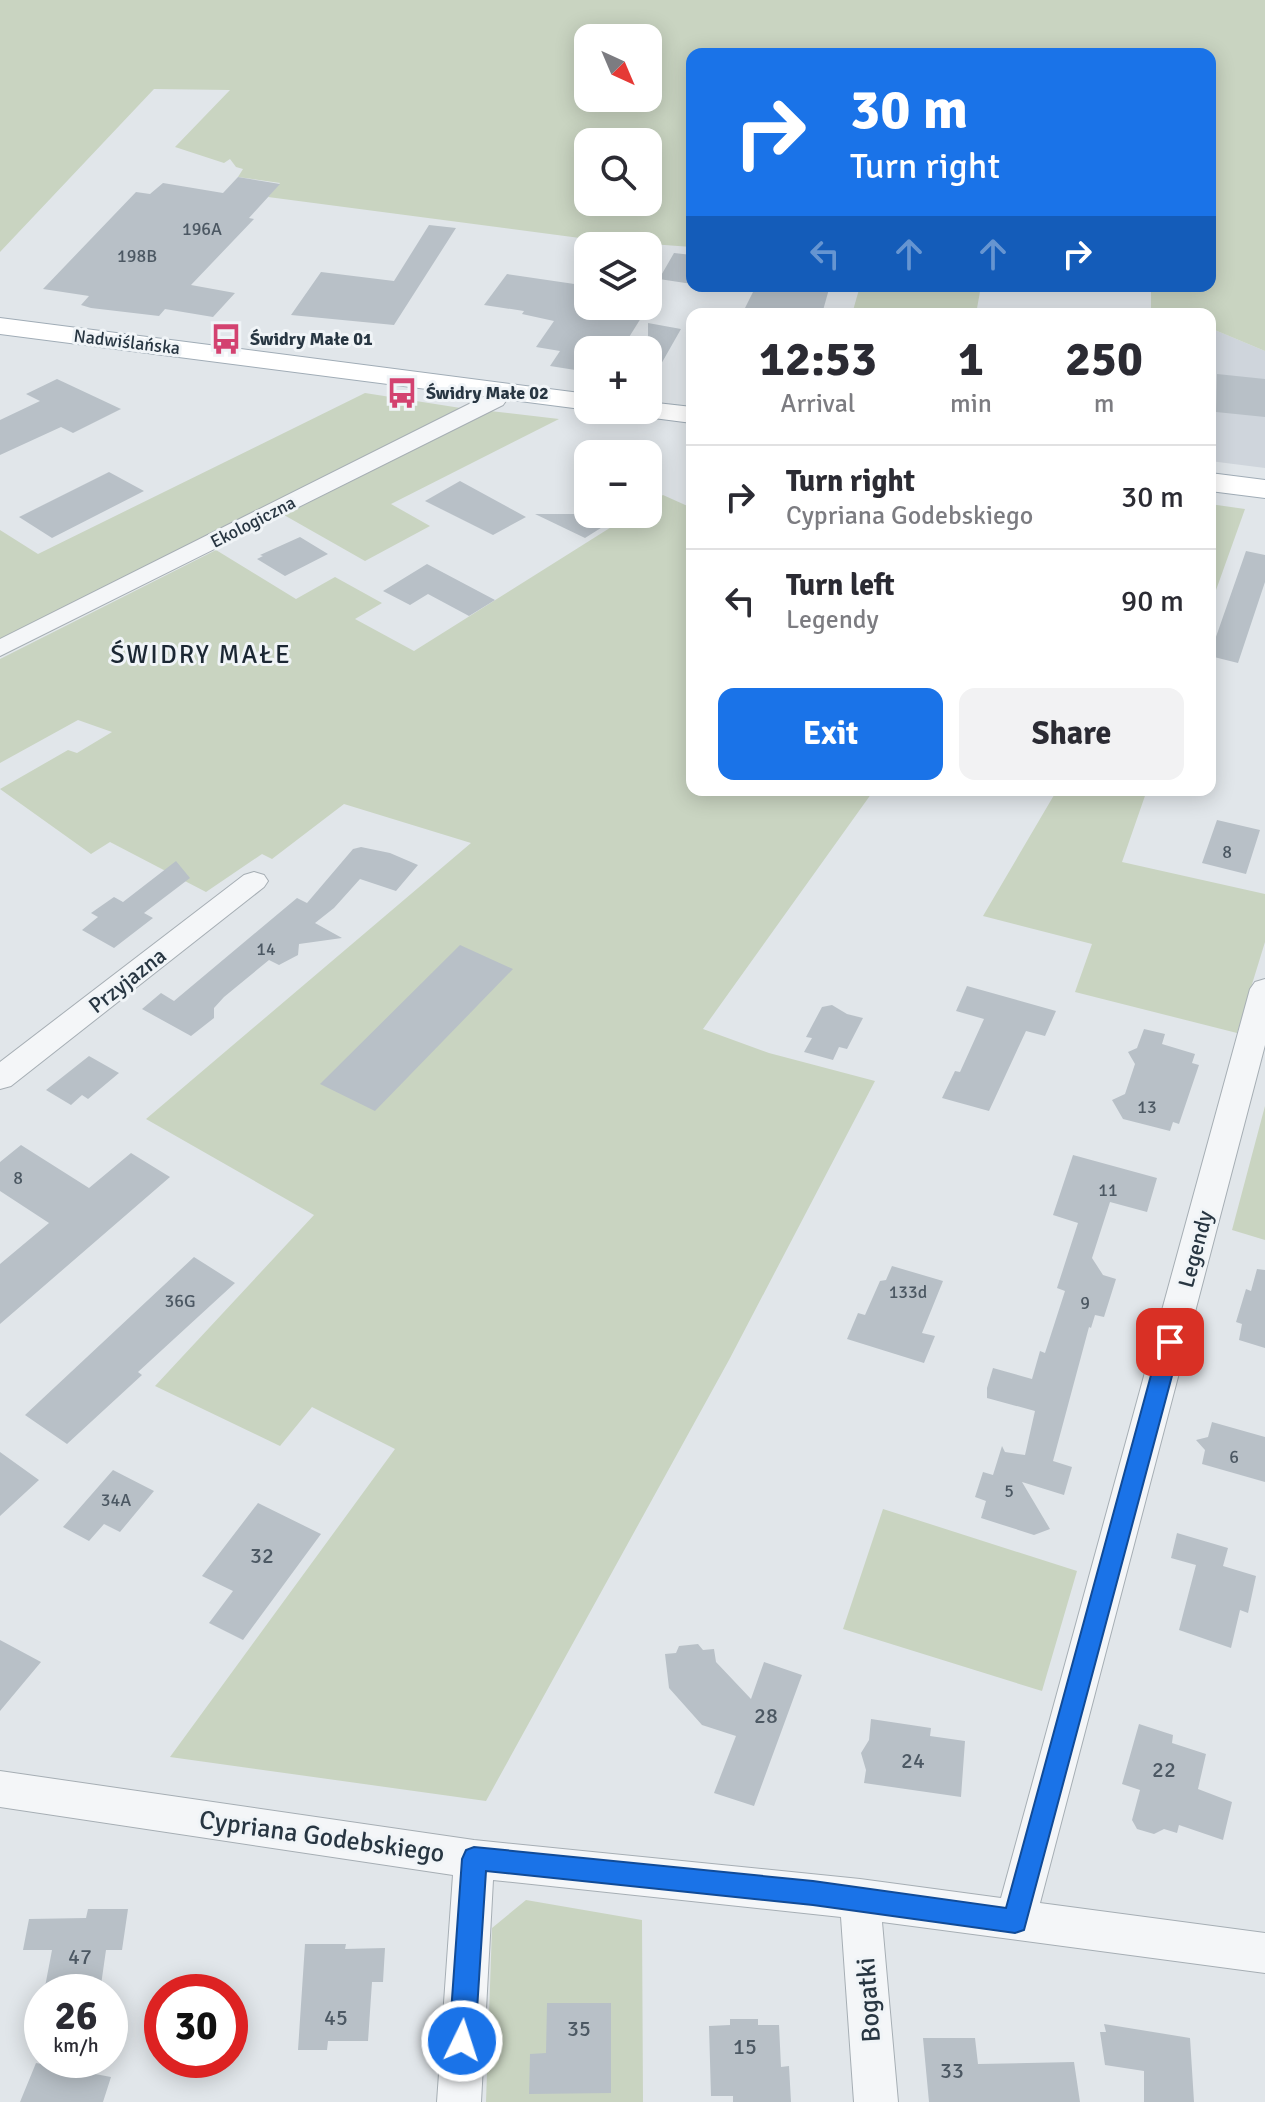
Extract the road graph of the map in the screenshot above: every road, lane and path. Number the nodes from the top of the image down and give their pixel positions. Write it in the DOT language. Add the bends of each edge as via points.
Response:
graph roads {
  1 [pos="0,326"];
  2 [pos="502,391"];
  3 [pos="574,400"];
  4 [pos="662,412"];
  5 [pos="686,414"];
  6 [pos="1216,483"];
  7 [pos="1265,489"];
  8 [pos="0,649"];
  9 [pos="254,881"];
  10 [pos="1264,991"];
  11 [pos="0,1078"];
  12 [pos="0,1789"];
  13 [pos="474,1859"];
  14 [pos="860,1899"];
  15 [pos="1015,1921"];
  16 [pos="1265,1953"];
  17 [pos="459,2102"];
  18 [pos="876,2102"];
  1 -- 2 [label="main road, Nadwiślańska"];
  2 -- 3 [label="main road, Nadwiślańska"];
  2 -- 8 [label="street, Ekologiczna" via="480,408"];
  4 -- 5 [label="main road"];
  6 -- 7 [label="main road"];
  9 -- 11 [label="street, Przyjazna"];
  10 -- 15 [label="street, Legendy"];
  12 -- 13 [label="street, Cypriana Godebskiego"];
  13 -- 14 [label="street, Cypriana Godebskiego"];
  13 -- 17 [label="street"];
  14 -- 15 [label="street, Cypriana Godebskiego"];
  14 -- 18 [label="street, Bogatki"];
  15 -- 16 [label="street, Cypriana Godebskiego"];
}
